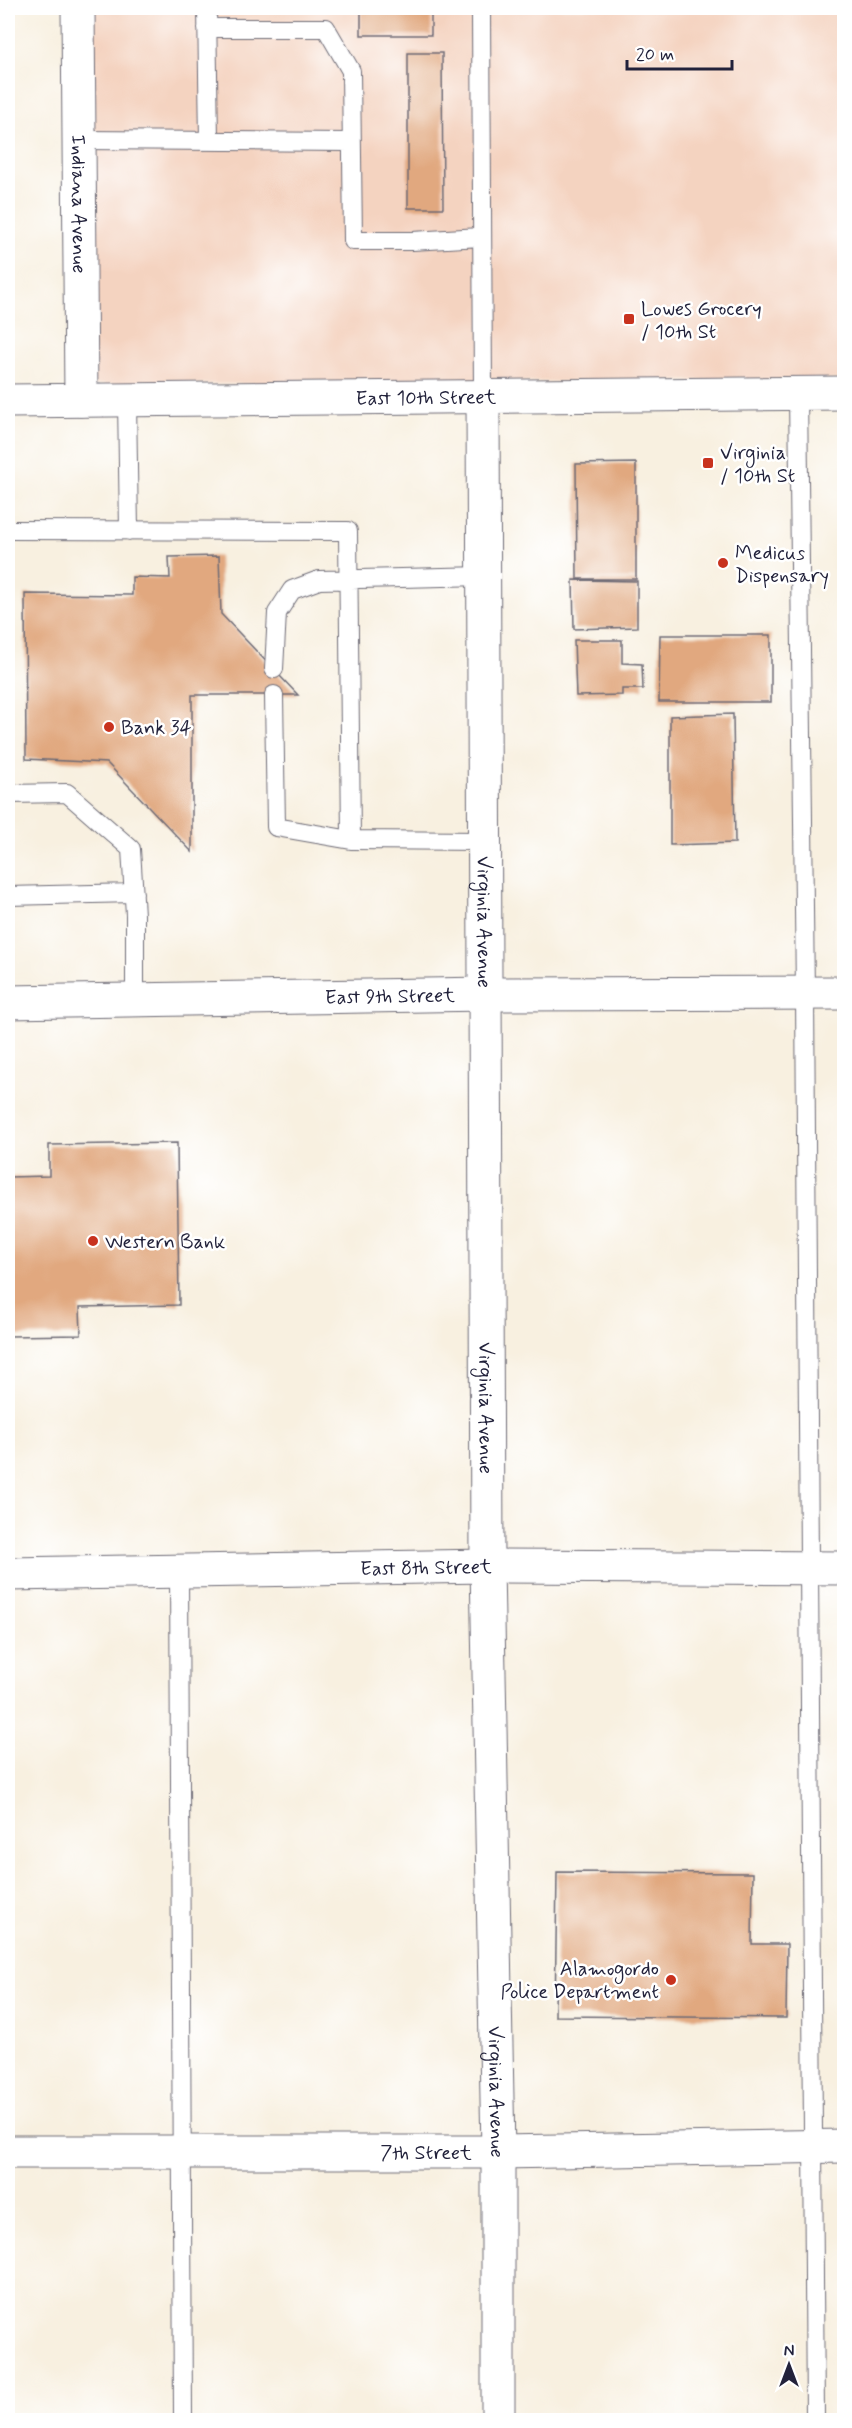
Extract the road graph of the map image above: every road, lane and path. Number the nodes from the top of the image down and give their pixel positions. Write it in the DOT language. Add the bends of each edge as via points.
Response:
graph roads {
  1 [pos="78,8"];
  2 [pos="207,8"];
  3 [pos="481,8"];
  4 [pos="207,28"];
  5 [pos="79,140"];
  6 [pos="209,141"];
  7 [pos="351,142"];
  8 [pos="481,237"];
  9 [pos="798,393"];
  10 [pos="844,393"];
  11 [pos="483,396"];
  12 [pos="81,400"];
  13 [pos="128,400"];
  14 [pos="8,401"];
  15 [pos="8,530"];
  16 [pos="129,531"];
  17 [pos="484,576"];
  18 [pos="348,579"];
  19 [pos="274,669"];
  20 [pos="274,695"];
  21 [pos="8,794"];
  22 [pos="351,840"];
  23 [pos="485,841"];
  24 [pos="134,893"];
  25 [pos="8,896"];
  26 [pos="805,993"];
  27 [pos="844,993"];
  28 [pos="486,994"];
  29 [pos="135,1000"];
  30 [pos="8,1002"];
  31 [pos="487,1566"];
  32 [pos="808,1568"];
  33 [pos="844,1568"];
  34 [pos="178,1571"];
  35 [pos="8,1574"];
  36 [pos="812,2146"];
  37 [pos="844,2146"];
  38 [pos="8,2152"];
  39 [pos="183,2152"];
  40 [pos="498,2152"];
  41 [pos="183,2421"];
  42 [pos="498,2421"];
  43 [pos="815,2421"];
  1 -- 5 [label="street, Indiana Avenue"];
  2 -- 4 [label="lane"];
  3 -- 8 [label="lane"];
  4 -- 6 [label="lane"];
  4 -- 7 [label="lane" via="326,28 351,71"];
  5 -- 6 [label="lane"];
  5 -- 12 [label="street, Indiana Avenue"];
  6 -- 7 [label="lane"];
  7 -- 8 [label="lane" via="353,241"];
  8 -- 11 [label="lane"];
  9 -- 10 [label="street, East 10th Street"];
  9 -- 11 [label="street, East 10th Street"];
  9 -- 26 [label="lane"];
  11 -- 13 [label="street, East 10th Street"];
  11 -- 17 [label="street, Virginia Avenue"];
  12 -- 13 [label="street, East 10th Street"];
  12 -- 14 [label="street, East 10th Street"];
  13 -- 16 [label="lane"];
  15 -- 16 [label="lane"];
  16 -- 18 [label="lane" via="348,531"];
  17 -- 18 [label="lane"];
  17 -- 23 [label="street, Virginia Avenue"];
  18 -- 19 [label="lane" via="319,580 292,590 277,613"];
  18 -- 22 [label="lane"];
  20 -- 22 [label="lane" via="276,827"];
  21 -- 24 [label="lane" via="67,793 131,849"];
  22 -- 23 [label="lane"];
  23 -- 28 [label="street, Virginia Avenue"];
  24 -- 25 [label="lane"];
  24 -- 29 [label="lane"];
  26 -- 27 [label="street, East 9th Street"];
  26 -- 28 [label="street, East 9th Street"];
  26 -- 32 [label="lane"];
  28 -- 29 [label="street, East 9th Street"];
  28 -- 31 [label="street, Virginia Avenue"];
  29 -- 30 [label="street, East 9th Street"];
  31 -- 32 [label="street, East 8th Street"];
  31 -- 34 [label="street, East 8th Street"];
  31 -- 40 [label="street, Virginia Avenue"];
  32 -- 33 [label="street, East 8th Street"];
  32 -- 36 [label="lane"];
  34 -- 35 [label="street, East 8th Street"];
  34 -- 39 [label="lane"];
  36 -- 37 [label="street, 7th Street"];
  36 -- 40 [label="street, 7th Street"];
  36 -- 43 [label="lane"];
  38 -- 39 [label="street, 7th Street"];
  39 -- 40 [label="street, 7th Street"];
  39 -- 41 [label="lane"];
  40 -- 42 [label="street, Virginia Avenue"];
}
